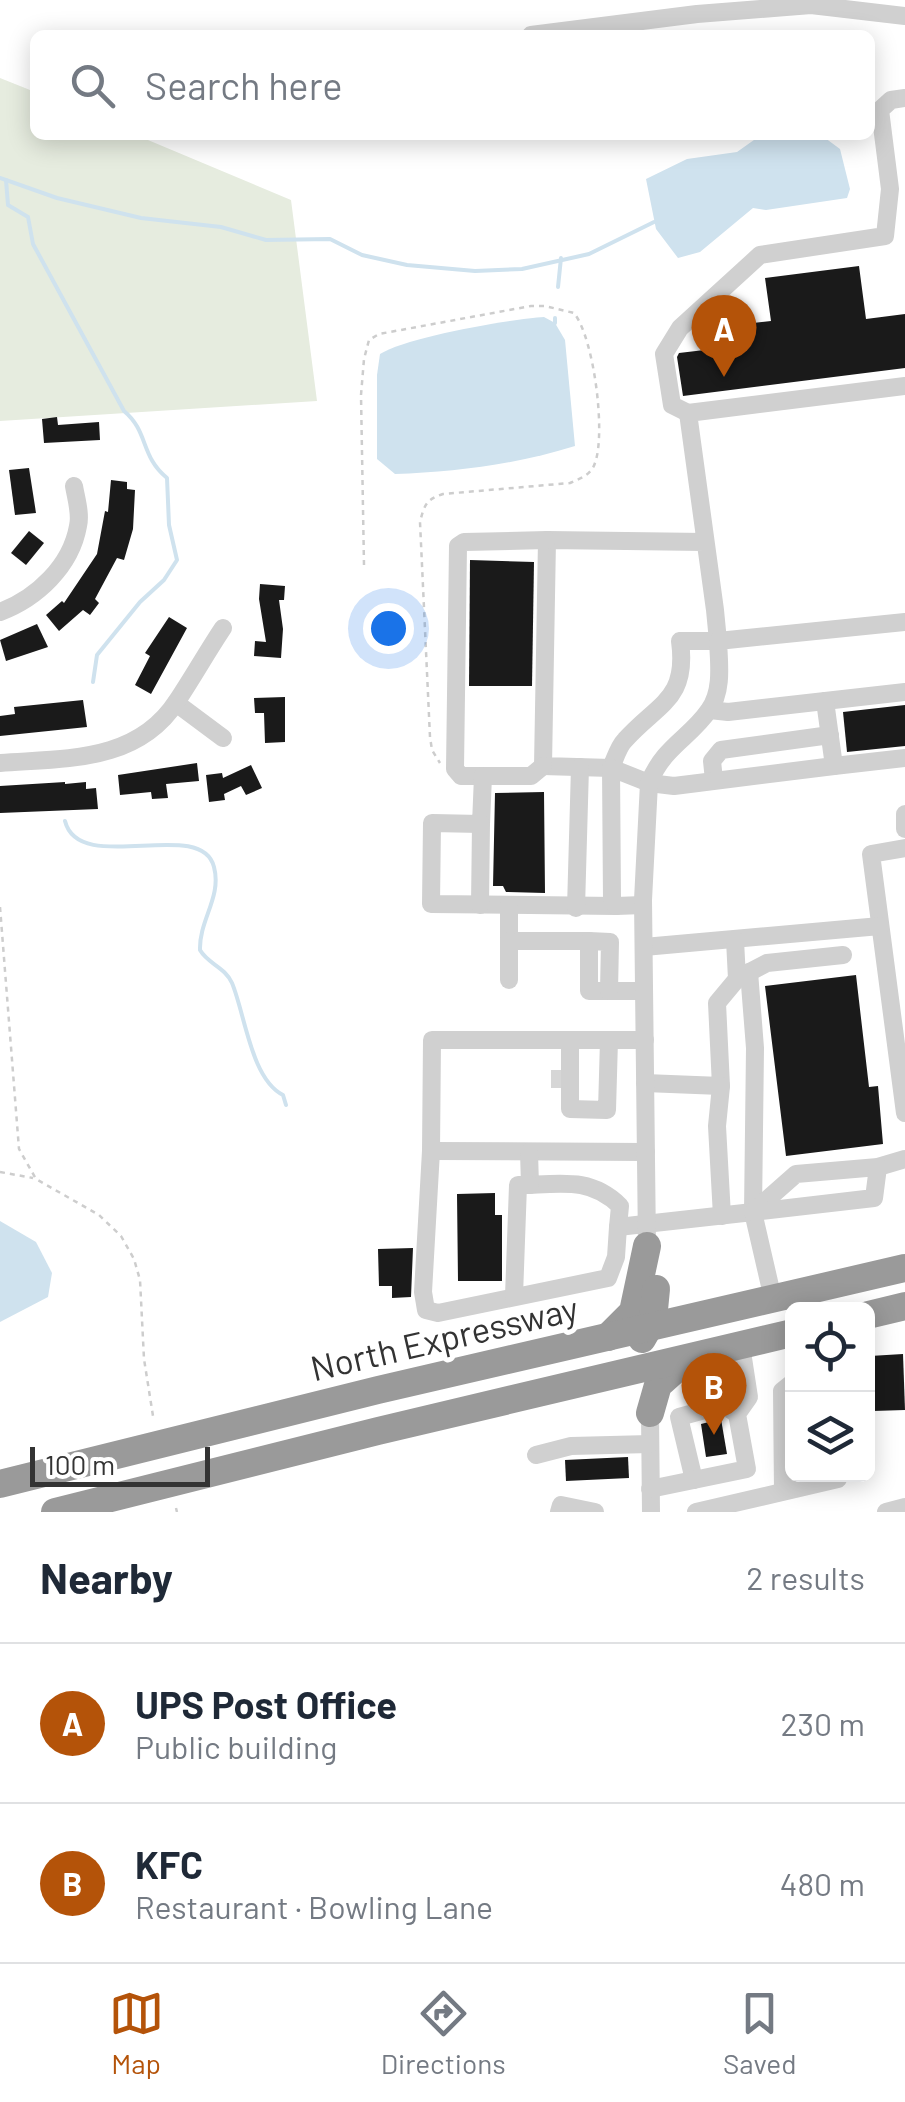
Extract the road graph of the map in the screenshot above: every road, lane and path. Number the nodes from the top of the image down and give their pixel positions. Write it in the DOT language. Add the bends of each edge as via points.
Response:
graph roads {
  1 [pos="905,16"];
  2 [pos="571,30"];
  3 [pos="905,98"];
  4 [pos="905,386"];
  5 [pos="688,413"];
  6 [pos="74,486"];
  7 [pos="547,540"];
  8 [pos="706,542"];
  9 [pos="364,565"];
  10 [pos="0,612"];
  11 [pos="905,622"];
  12 [pos="223,628"];
  13 [pos="718,641"];
  14 [pos="905,692"];
  15 [pos="825,701"];
  16 [pos="176,703"];
  17 [pos="710,710"];
  18 [pos="830,735"];
  19 [pos="223,738"];
  20 [pos="905,758"];
  21 [pos="0,764"];
  22 [pos="543,766"];
  23 [pos="834,766"];
  24 [pos="580,767"];
  25 [pos="610,768"];
  26 [pos="455,769"];
  27 [pos="482,776"];
  28 [pos="714,780"];
  29 [pos="648,782"];
  30 [pos="905,814"];
  31 [pos="481,824"];
  32 [pos="905,830"];
  33 [pos="905,848"];
  34 [pos="480,905"];
  35 [pos="643,905"];
  36 [pos="510,906"];
  37 [pos="616,906"];
  38 [pos="0,907"];
  39 [pos="576,908"];
  40 [pos="880,926"];
  41 [pos="735,940"];
  42 [pos="509,941"];
  43 [pos="644,947"];
  44 [pos="843,954"];
  45 [pos="743,976"];
  46 [pos="509,980"];
  47 [pos="644,991"];
  48 [pos="608,1040"];
  49 [pos="645,1040"];
  50 [pos="570,1045"];
  51 [pos="902,1064"];
  52 [pos="645,1083"];
  53 [pos="721,1086"];
  54 [pos="570,1110"];
  55 [pos="905,1112"];
  56 [pos="431,1152"];
  57 [pos="529,1152"];
  58 [pos="646,1152"];
  59 [pos="905,1159"];
  60 [pos="878,1167"];
  61 [pos="0,1172"];
  62 [pos="36,1179"];
  63 [pos="530,1185"];
  64 [pos="753,1212"];
  65 [pos="722,1216"];
  66 [pos="618,1227"];
  67 [pos="647,1235"];
  68 [pos="905,1268"];
  69 [pos="656,1289"];
  70 [pos="514,1296"];
  71 [pos="774,1299"];
  72 [pos="905,1306"];
  73 [pos="875,1313"];
  74 [pos="680,1321"];
  75 [pos="650,1328"];
  76 [pos="785,1335"];
  77 [pos="606,1338"];
  78 [pos="741,1346"];
  79 [pos="692,1357"];
  80 [pos="598,1379"];
  81 [pos="785,1389"];
  82 [pos="650,1413"];
  83 [pos="737,1414"];
  84 [pos="153,1416"];
  85 [pos="650,1444"];
  86 [pos="536,1455"];
  87 [pos="694,1480"];
  88 [pos="823,1482"];
  89 [pos="0,1484"];
  90 [pos="650,1489"];
  91 [pos="783,1490"];
  92 [pos="905,1508"];
  93 [pos="55,1512"];
  94 [pos="560,1512"];
  95 [pos="594,1512"];
  96 [pos="651,1512"];
  97 [pos="696,1512"];
  98 [pos="886,1512"];
  1 -- 2 [label="street" via="811,5"];
  3 -- 5 [label="street" via="880,110 890,188 884,236 760,255 739,273 680,328 664,354 672,405"];
  4 -- 5 [label="street"];
  5 -- 8 [label="street"];
  6 -- 10 [label="street" via="79,524 66,560 40,588"];
  7 -- 8 [label="street"];
  7 -- 22 [label="street"];
  7 -- 26 [label="street" via="458,546"];
  8 -- 13 [label="street"];
  9 -- 26 [label="path" via="361,395 370,340 531,306 574,314 588,338 599,432 594,466 570,483 443,494 429,499 420,522 430,737 438,762"];
  11 -- 13 [label="street"];
  12 -- 16 [label="street"];
  13 -- 17 [label="street" via="719,686"];
  13 -- 25 [label="street" via="680,641 675,694 622,743"];
  14 -- 15 [label="street"];
  15 -- 17 [label="street"];
  15 -- 18 [label="street"];
  16 -- 19 [label="street"];
  16 -- 21 [label="street" via="156,726 120,749"];
  17 -- 29 [label="street" via="677,740"];
  18 -- 23 [label="street"];
  18 -- 28 [label="street" via="721,750 712,760"];
  20 -- 23 [label="street"];
  22 -- 24 [label="street"];
  22 -- 27 [label="street" via="531,776"];
  23 -- 28 [label="street"];
  24 -- 25 [label="street"];
  24 -- 39 [label="street"];
  25 -- 29 [label="street"];
  25 -- 37 [label="street"];
  26 -- 27 [label="street" via="461,776"];
  27 -- 31 [label="street"];
  28 -- 29 [label="street"];
  29 -- 35 [label="street"];
  30 -- 32 [label="street"];
  31 -- 34 [label="street"];
  31 -- 34 [label="street" via="432,823 431,904"];
  33 -- 40 [label="street" via="871,854"];
  34 -- 36 [label="street"];
  35 -- 37 [label="street"];
  35 -- 43 [label="street"];
  36 -- 39 [label="street"];
  36 -- 42 [label="street"];
  37 -- 39 [label="street"];
  38 -- 62 [label="path" via="17,1134"];
  40 -- 41 [label="street"];
  40 -- 51 [label="street"];
  41 -- 43 [label="street"];
  41 -- 45 [label="street"];
  42 -- 46 [label="street"];
  42 -- 47 [label="street" via="589,941 588,991"];
  43 -- 47 [label="street"];
  44 -- 45 [label="street" via="767,963"];
  45 -- 53 [label="street" via="717,1003"];
  45 -- 64 [label="street" via="756,1091"];
  47 -- 49 [label="street"];
  48 -- 49 [label="street"];
  48 -- 50 [label="street"];
  48 -- 54 [label="street" via="607,1110"];
  49 -- 52 [label="street"];
  50 -- 54 [label="street"];
  50 -- 54 [label="street" via="560,1079"];
  50 -- 56 [label="street" via="432,1040"];
  51 -- 55 [label="street"];
  52 -- 53 [label="street"];
  52 -- 58 [label="street"];
  53 -- 65 [label="street"];
  56 -- 57 [label="street"];
  56 -- 70 [label="street" via="426,1310"];
  57 -- 58 [label="street"];
  57 -- 63 [label="street"];
  58 -- 67 [label="street"];
  59 -- 60 [label="street"];
  60 -- 64 [label="street" via="796,1174"];
  60 -- 64 [label="street" via="874,1198"];
  61 -- 62 [label="path"];
  62 -- 84 [label="path" via="99,1216 129,1248 140,1280"];
  63 -- 66 [label="street" via="582,1183 606,1192 620,1206"];
  63 -- 70 [label="street" via="518,1185"];
  64 -- 65 [label="street"];
  64 -- 71 [label="street"];
  65 -- 67 [label="street"];
  66 -- 67 [label="street"];
  66 -- 70 [label="street" via="608,1278"];
  67 -- 69 [label="highway"];
  67 -- 77 [label="highway" via="633,1312"];
  68 -- 71 [label="highway, North Expressway"];
  69 -- 74 [label="highway"];
  69 -- 75 [label="highway"];
  71 -- 74 [label="highway, North Expressway"];
  72 -- 73 [label="highway"];
  74 -- 75 [label="highway, North Expressway"];
  75 -- 77 [label="highway, North Expressway"];
  75 -- 80 [label="highway"];
  76 -- 78 [label="highway"];
  77 -- 89 [label="highway, North Expressway"];
  78 -- 79 [label="highway"];
  78 -- 83 [label="street" via="750,1397"];
  79 -- 80 [label="highway"];
  79 -- 82 [label="highway" via="658,1385"];
  80 -- 82 [label="highway" via="633,1391"];
  80 -- 93 [label="highway"];
  81 -- 91 [label="street"];
  82 -- 85 [label="street"];
  83 -- 87 [label="street" via="746,1469"];
  83 -- 87 [label="street" via="723,1405 679,1417"];
  85 -- 86 [label="street" via="571,1446"];
  85 -- 90 [label="street"];
  87 -- 90 [label="street"];
  88 -- 91 [label="street"];
  90 -- 96 [label="street"];
  91 -- 97 [label="street"];
  92 -- 98 [label="street"];
  94 -- 95 [label="street" via="561,1504"];
}
